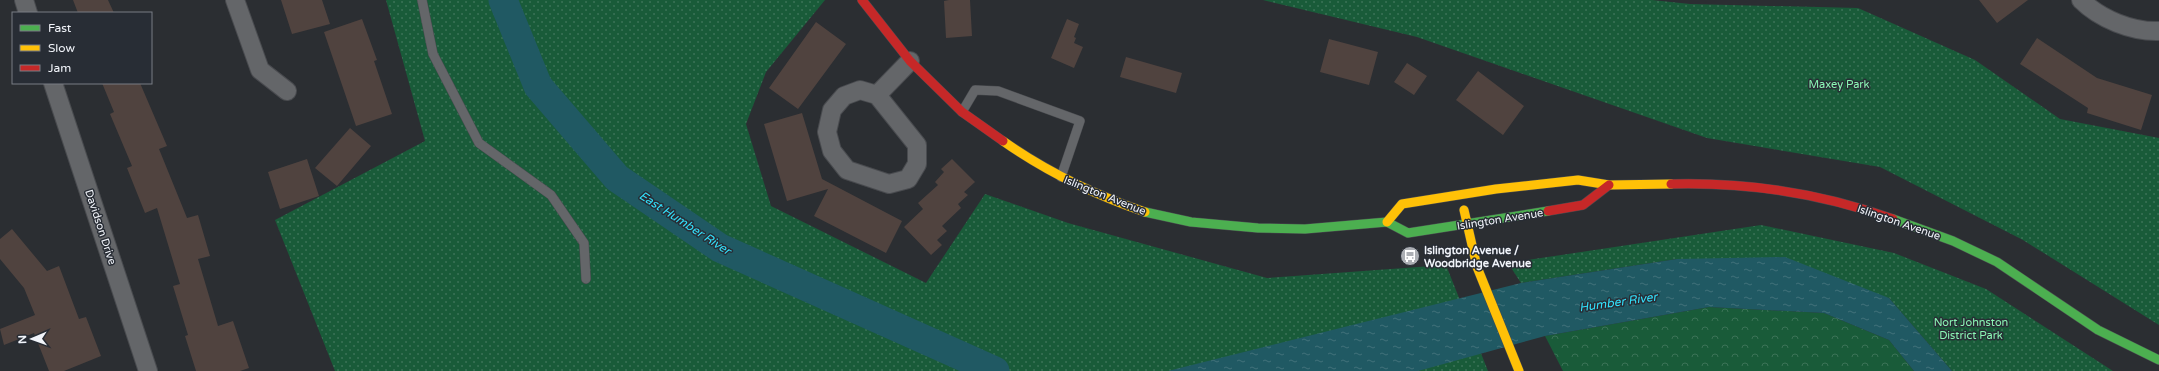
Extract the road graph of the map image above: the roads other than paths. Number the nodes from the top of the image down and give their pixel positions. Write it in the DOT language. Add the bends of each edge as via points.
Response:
graph roads {
  1 [pos="24,0"];
  2 [pos="235,0"];
  3 [pos="422,0"];
  4 [pos="862,0"];
  5 [pos="2081,0"];
  6 [pos="28,12"];
  7 [pos="2159,31"];
  8 [pos="910,61"];
  9 [pos="53,84"];
  10 [pos="287,92"];
  11 [pos="877,95"];
  12 [pos="962,112"];
  13 [pos="1062,178"];
  14 [pos="1609,185"];
  15 [pos="1461,195"];
  16 [pos="1387,222"];
  17 [pos="1467,224"];
  18 [pos="586,279"];
  19 [pos="2159,360"];
  20 [pos="148,371"];
  21 [pos="1519,371"];
  1 -- 6 [label="street"];
  2 -- 10 [label="street" via="260,70"];
  3 -- 18 [label="lane" via="433,54 479,143 551,195 584,243"];
  4 -- 8 [label="main road, Islington Avenue"];
  5 -- 7 [label="street" via="2097,13 2124,25"];
  8 -- 11 [label="street"];
  8 -- 12 [label="main road, Islington Avenue"];
  9 -- 20 [label="street, Davidson Drive"];
  11 -- 11 [label="street" via="860,90 844,96 832,110 827,132 832,151 847,170 888,184 908,179 917,164 917,145"];
  12 -- 13 [label="main road, Islington Avenue" via="1030,160"];
  12 -- 13 [label="lane" via="975,90 998,90 1080,121"];
  13 -- 16 [label="main road, Islington Avenue" via="1145,212 1191,222 1305,229"];
  14 -- 15 [label="main road, Islington Avenue" via="1578,180"];
  14 -- 17 [label="main road, Islington Avenue" via="1583,206"];
  14 -- 19 [label="main road, Islington Avenue" via="1716,183 1804,193 1876,212 1953,241 1997,262 2098,330"];
  15 -- 16 [label="main road, Islington Avenue" via="1402,204"];
  15 -- 17 [label="main road"];
  16 -- 17 [label="main road, Islington Avenue" via="1408,233"];
  17 -- 21 [label="main road" via="1477,267"];
}
